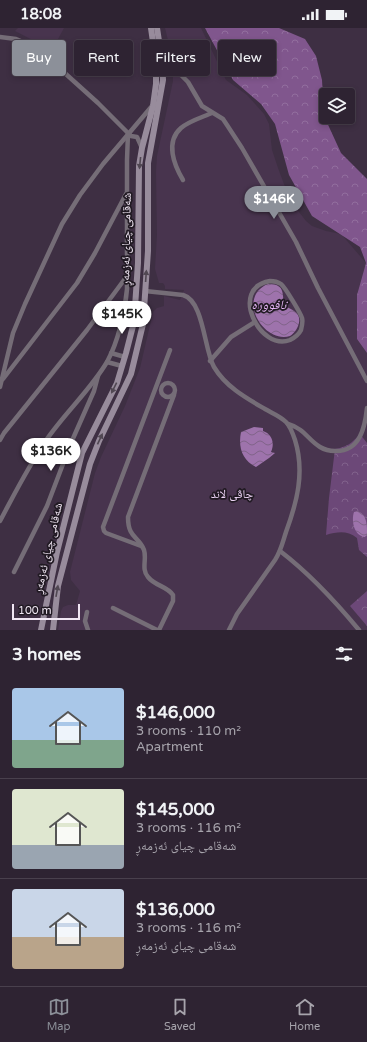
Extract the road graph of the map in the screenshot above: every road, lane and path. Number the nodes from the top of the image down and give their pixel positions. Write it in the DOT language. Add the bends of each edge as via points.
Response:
graph roads {
  1 [pos="151,28"];
  2 [pos="158,28"];
  3 [pos="0,37"];
  4 [pos="159,40"];
  5 [pos="162,76"];
  6 [pos="182,76"];
  7 [pos="156,106"];
  8 [pos="212,113"];
  9 [pos="128,133"];
  10 [pos="136,136"];
  11 [pos="142,148"];
  12 [pos="127,150"];
  13 [pos="183,180"];
  14 [pos="127,192"];
  15 [pos="127,276"];
  16 [pos="145,291"];
  17 [pos="255,322"];
  18 [pos="170,350"];
  19 [pos="111,353"];
  20 [pos="125,357"];
  21 [pos="210,361"];
  22 [pos="107,362"];
  23 [pos="122,366"];
  24 [pos="98,374"];
  25 [pos="2,380"];
  26 [pos="367,380"];
  27 [pos="0,387"];
  28 [pos="174,395"];
  29 [pos="367,408"];
  30 [pos="288,424"];
  31 [pos="0,440"];
  32 [pos="0,521"];
  33 [pos="142,546"];
  34 [pos="280,551"];
  35 [pos="14,572"];
  36 [pos="113,608"];
  37 [pos="87,612"];
  38 [pos="145,624"];
  39 [pos="41,630"];
  40 [pos="53,630"];
  41 [pos="88,630"];
  42 [pos="143,630"];
  43 [pos="158,630"];
  44 [pos="230,630"];
  45 [pos="359,630"];
  1 -- 7 [label="main road, شەقامی چیای ئەزمەڕ" via="155,52"];
  2 -- 4 [label="main road, شەقامی چیای ئەزمەڕ"];
  3 -- 9 [label="street" via="16,39 38,48"];
  5 -- 7 [label="main road, شەقامی چیای ئەزمەڕ"];
  6 -- 8 [label="street" via="202,106"];
  7 -- 9 [label="street"];
  7 -- 11 [label="main road, شەقامی چیای ئەزمەڕ"];
  16 -- 7 [label="main road, شەقامی چیای ئەزمەڕ, one-way" via="148,251 148,163"];
  8 -- 13 [label="street" via="183,127 175,136 172,149 178,172"];
  8 -- 26 [label="street" via="225,122 242,148 296,242"];
  9 -- 10 [label="street"];
  9 -- 12 [label="street"];
  9 -- 25 [label="street" via="80,195 62,224 13,333"];
  10 -- 11 [label="street"];
  10 -- 12 [label="street"];
  11 -- 20 [label="main road, شەقامی چیای ئەزمەڕ, one-way" via="135,311"];
  12 -- 14 [label="street"];
  14 -- 15 [label="street"];
  14 -- 25 [label="street" via="77,283"];
  15 -- 19 [label="street" via="125,305"];
  15 -- 31 [label="street"];
  16 -- 21 [label="street" via="188,297 203,326"];
  40 -- 16 [label="main road, شەقامی چیای ئەزمەڕ, one-way" via="58,586 90,464 98,441 131,374 143,324"];
  17 -- 17 [label="street" via="264,333 284,341 290,340 301,330 302,315 284,286 270,281 258,286 252,294 250,310"];
  17 -- 21 [label="street" via="231,337"];
  18 -- 33 [label="street" via="103,525 106,533"];
  19 -- 20 [label="street"];
  19 -- 22 [label="street"];
  20 -- 23 [label="main road, شەقامی چیای ئەزمەڕ"];
  21 -- 30 [label="street" via="230,387"];
  22 -- 23 [label="street"];
  22 -- 24 [label="street"];
  23 -- 39 [label="main road, شەقامی چیای ئەزمەڕ, one-way" via="117,382 82,453"];
  24 -- 32 [label="street" via="46,440"];
  24 -- 35 [label="street" via="94,391 47,506"];
  25 -- 27 [label="street"];
  28 -- 33 [label="street" via="128,517 130,532"];
  29 -- 30 [label="street" via="360,438 354,445 342,450 322,448 302,430"];
  30 -- 34 [label="street" via="299,454 300,479 293,514"];
  33 -- 43 [label="street" via="146,574 151,581 169,590 173,595 173,601"];
  34 -- 44 [label="street" via="237,614"];
  34 -- 45 [label="street" via="312,578"];
  36 -- 38 [label="street"];
  37 -- 41 [label="street" via="85,621"];
  38 -- 42 [label="street"];
  38 -- 43 [label="street"];
}
